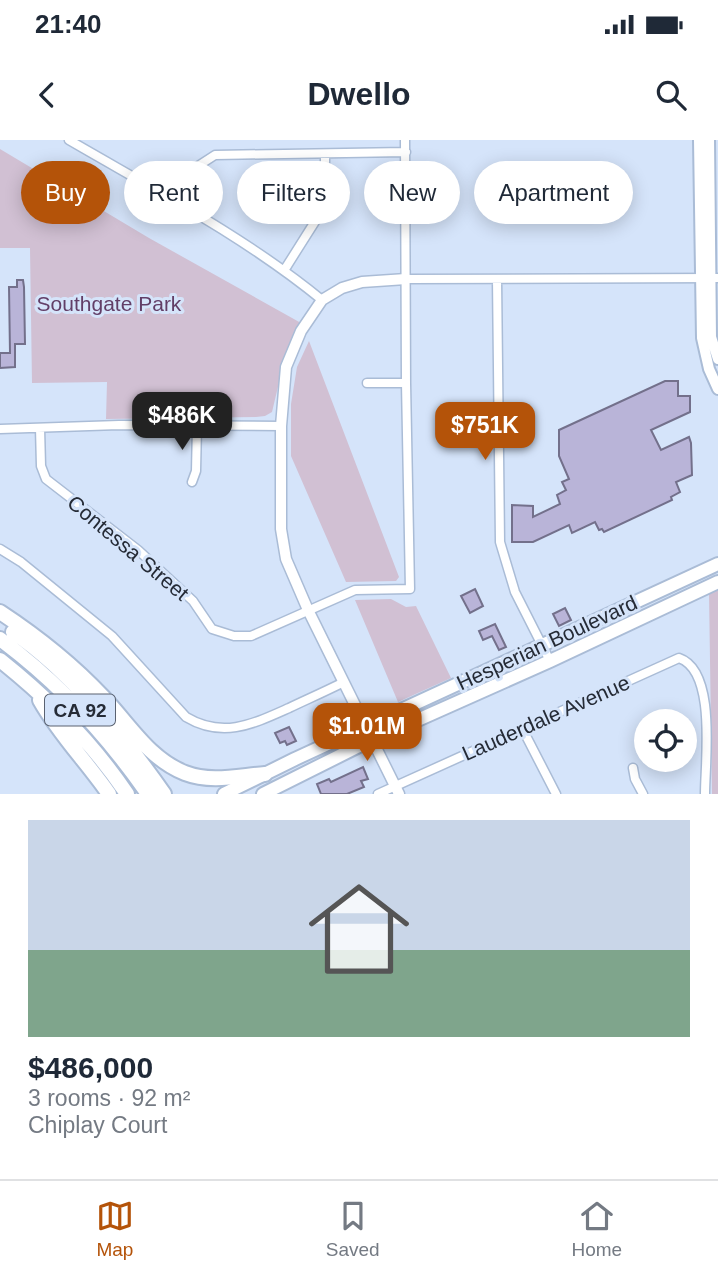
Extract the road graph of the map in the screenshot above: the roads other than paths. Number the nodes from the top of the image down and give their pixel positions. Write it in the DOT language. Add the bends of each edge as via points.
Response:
graph roads {
  1 [pos="69,140"];
  2 [pos="405,140"];
  3 [pos="699,140"];
  4 [pos="709,140"];
  5 [pos="406,152"];
  6 [pos="325,155"];
  7 [pos="206,161"];
  8 [pos="124,172"];
  9 [pos="211,224"];
  10 [pos="285,270"];
  11 [pos="710,278"];
  12 [pos="405,279"];
  13 [pos="498,279"];
  14 [pos="322,300"];
  15 [pos="718,359"];
  16 [pos="367,383"];
  17 [pos="406,383"];
  18 [pos="718,389"];
  19 [pos="197,426"];
  20 [pos="281,426"];
  21 [pos="40,428"];
  22 [pos="0,429"];
  23 [pos="192,482"];
  24 [pos="0,549"];
  25 [pos="718,564"];
  26 [pos="718,582"];
  27 [pos="308,610"];
  28 [pos="0,612"];
  29 [pos="0,623"];
  30 [pos="0,639"];
  31 [pos="541,646"];
  32 [pos="0,660"];
  33 [pos="550,661"];
  34 [pos="344,682"];
  35 [pos="33,686"];
  36 [pos="365,727"];
  37 [pos="523,730"];
  38 [pos="373,740"];
  39 [pos="633,768"];
  40 [pos="265,774"];
  41 [pos="205,778"];
  42 [pos="397,789"];
  43 [pos="109,794"];
  44 [pos="127,794"];
  45 [pos="148,794"];
  46 [pos="164,794"];
  47 [pos="223,794"];
  48 [pos="263,794"];
  49 [pos="378,794"];
  50 [pos="556,794"];
  51 [pos="643,794"];
  52 [pos="705,794"];
  1 -- 8 [label="street"];
  2 -- 5 [label="street"];
  3 -- 11 [label="main road"];
  4 -- 11 [label="main road"];
  5 -- 6 [label="street"];
  5 -- 12 [label="street"];
  6 -- 7 [label="street" via="215,155"];
  6 -- 10 [label="street" via="321,212"];
  9 -- 10 [label="street"];
  10 -- 14 [label="street"];
  11 -- 13 [label="street"];
  11 -- 15 [label="main road" via="711,337"];
  11 -- 18 [label="main road" via="702,338"];
  12 -- 13 [label="street"];
  12 -- 14 [label="street" via="362,282"];
  12 -- 17 [label="street"];
  13 -- 31 [label="street" via="500,542 510,580"];
  14 -- 20 [label="street" via="301,331 286,367"];
  16 -- 17 [label="street"];
  17 -- 27 [label="street, Contessa Street" via="410,589 355,590"];
  19 -- 20 [label="street"];
  19 -- 21 [label="street"];
  19 -- 23 [label="street"];
  20 -- 27 [label="street" via="281,529 286,559"];
  21 -- 22 [label="street"];
  21 -- 27 [label="street, Contessa Street" via="46,479 138,550 193,601 212,629 243,638"];
  24 -- 34 [label="street" via="112,636 196,723 209,728 251,725"];
  25 -- 31 [label="main road, Hesperian Boulevard"];
  26 -- 33 [label="main road, Hesperian Boulevard"];
  27 -- 34 [label="street"];
  28 -- 41 [label="highway" via="73,667 161,760"];
  29 -- 46 [label="highway" via="83,694 125,740"];
  30 -- 45 [label="highway, CA 92" via="83,713"];
  31 -- 33 [label="street"];
  31 -- 36 [label="main road, Hesperian Boulevard"];
  32 -- 35 [label="highway, CA 92"];
  33 -- 38 [label="main road, Hesperian Boulevard"];
  34 -- 36 [label="street"];
  35 -- 43 [label="highway" via="50,718"];
  35 -- 44 [label="highway, CA 92" via="78,731"];
  36 -- 38 [label="street"];
  36 -- 40 [label="main road, Hesperian Boulevard"];
  37 -- 42 [label="street, Lauderdale Avenue"];
  37 -- 50 [label="street"];
  37 -- 52 [label="street, Lauderdale Avenue" via="675,658 684,659 702,685"];
  38 -- 42 [label="street"];
  38 -- 48 [label="main road, Hesperian Boulevard"];
  39 -- 51 [label="street"];
  40 -- 41 [label="highway"];
  40 -- 47 [label="main road, Hesperian Boulevard"];
  41 -- 47 [label="highway"];
  42 -- 49 [label="street, Lauderdale Avenue"];
}
